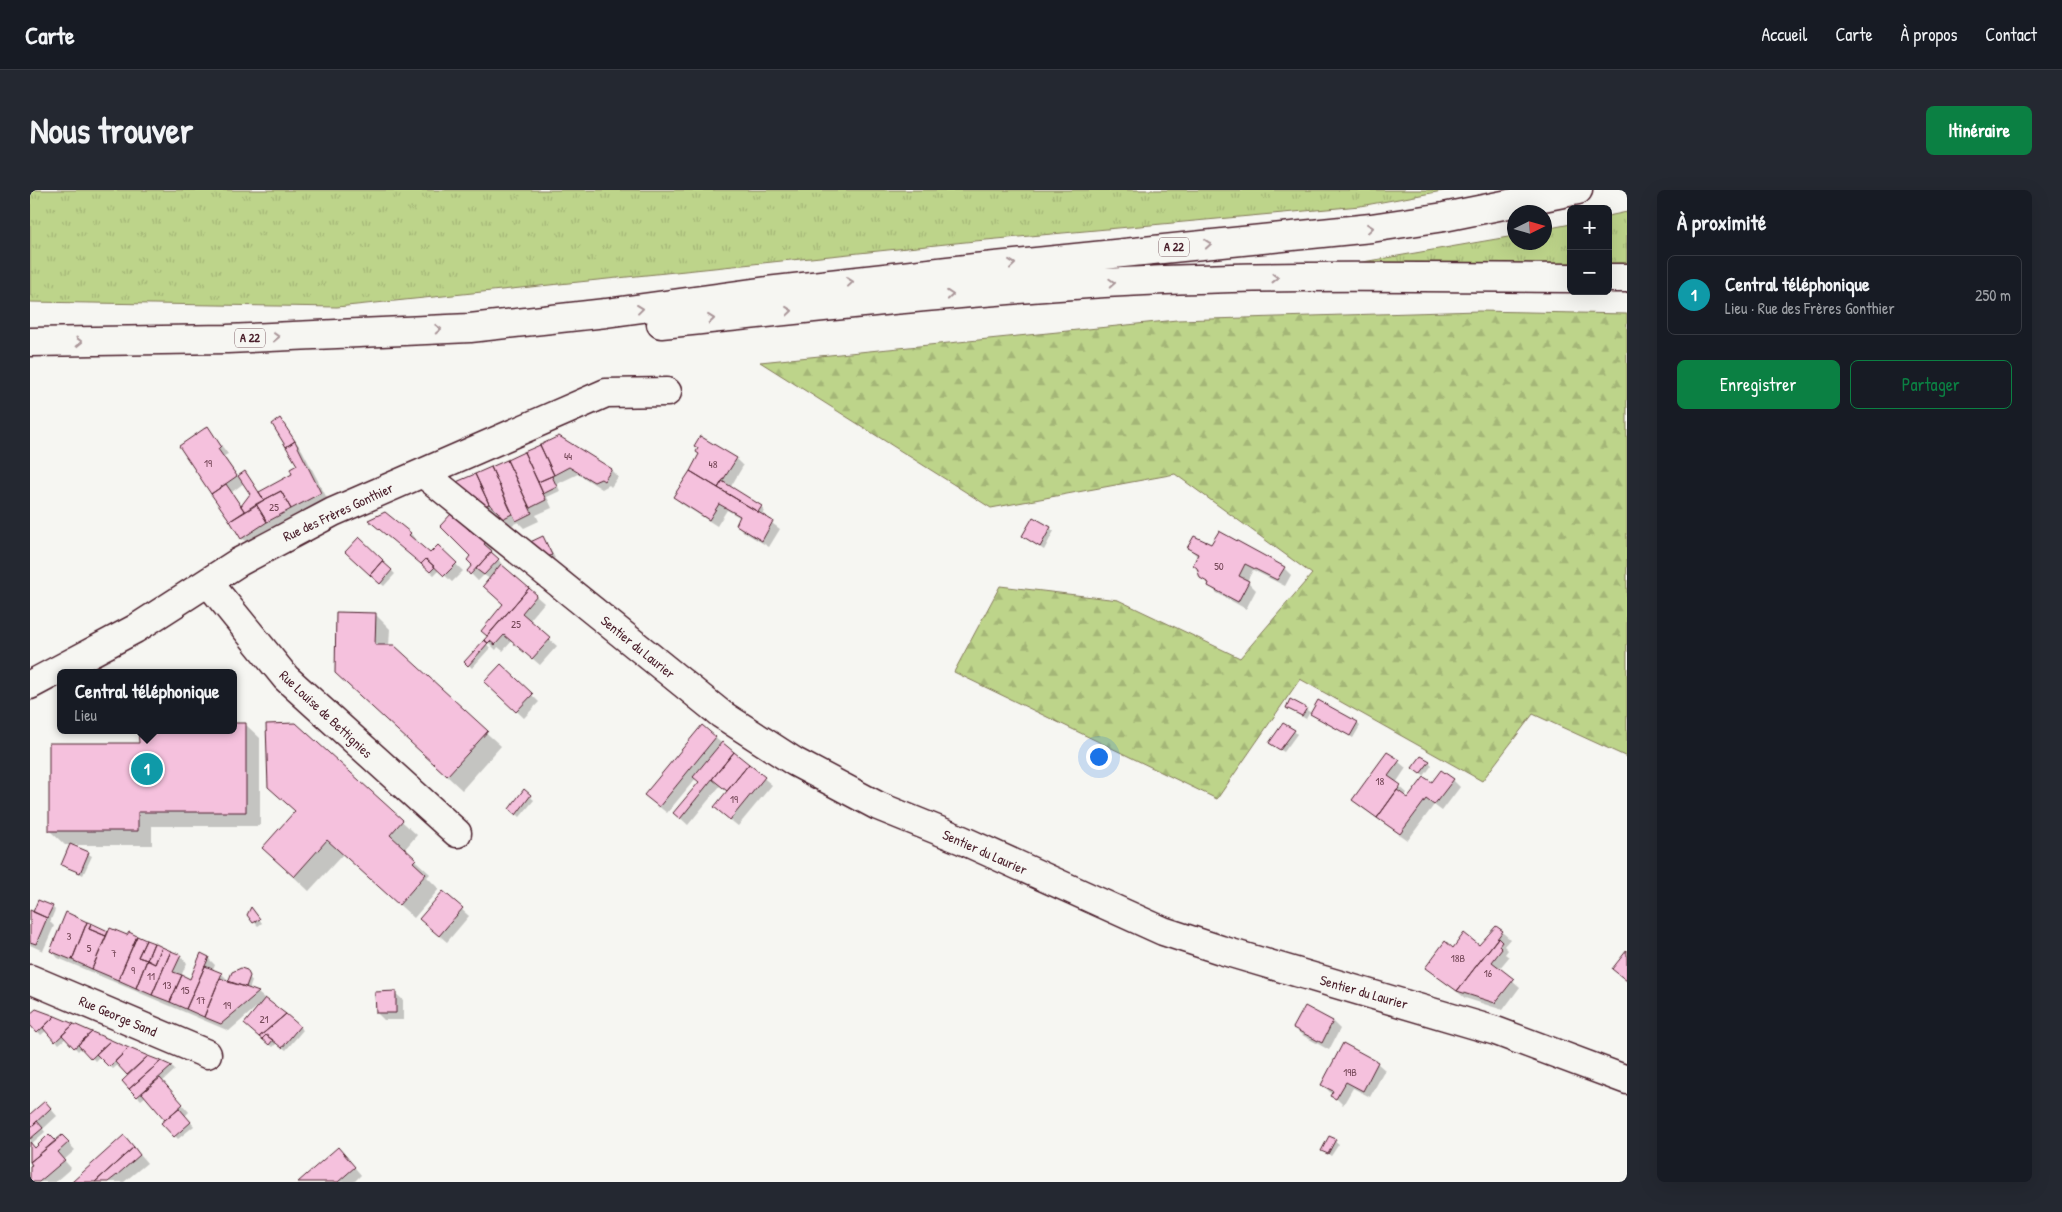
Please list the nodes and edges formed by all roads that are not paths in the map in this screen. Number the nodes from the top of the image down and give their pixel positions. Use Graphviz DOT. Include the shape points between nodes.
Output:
graph roads {
  1 [pos="1578,190"];
  2 [pos="1567,278"];
  3 [pos="1612,278"];
  4 [pos="1627,278"];
  5 [pos="470,328"];
  6 [pos="30,342"];
  7 [pos="667,392"];
  8 [pos="422,473"];
  9 [pos="208,582"];
  10 [pos="60,669"];
  11 [pos="57,671"];
  12 [pos="30,685"];
  13 [pos="458,833"];
  14 [pos="30,978"];
  15 [pos="207,1054"];
  16 [pos="1627,1080"];
  5 -- 1 [label="main road, A 22, one-way" via="767,291 1371,228 1444,218"];
  5 -- 2 [label="main road, one-way" via="574,330 633,327 1111,283 1245,278"];
  3 -- 4 [label="main road"];
  6 -- 5 [label="main road, A 22, one-way" via="227,339"];
  7 -- 8 [label="main road, Rue des Frères Gonthier" via="606,393"];
  8 -- 9 [label="main road, Rue des Frères Gonthier" via="307,525"];
  8 -- 16 [label="main road, Sentier du Laurier" via="721,714 795,762 855,794 1163,931 1496,1031"];
  9 -- 10 [label="main road, Rue des Frères Gonthier" via="135,629"];
  9 -- 13 [label="main road, Rue Louise de Bettignies" via="286,678"];
  11 -- 12 [label="main road, Rue des Frères Gonthier"];
  14 -- 15 [label="main road, Rue George Sand"];
}
